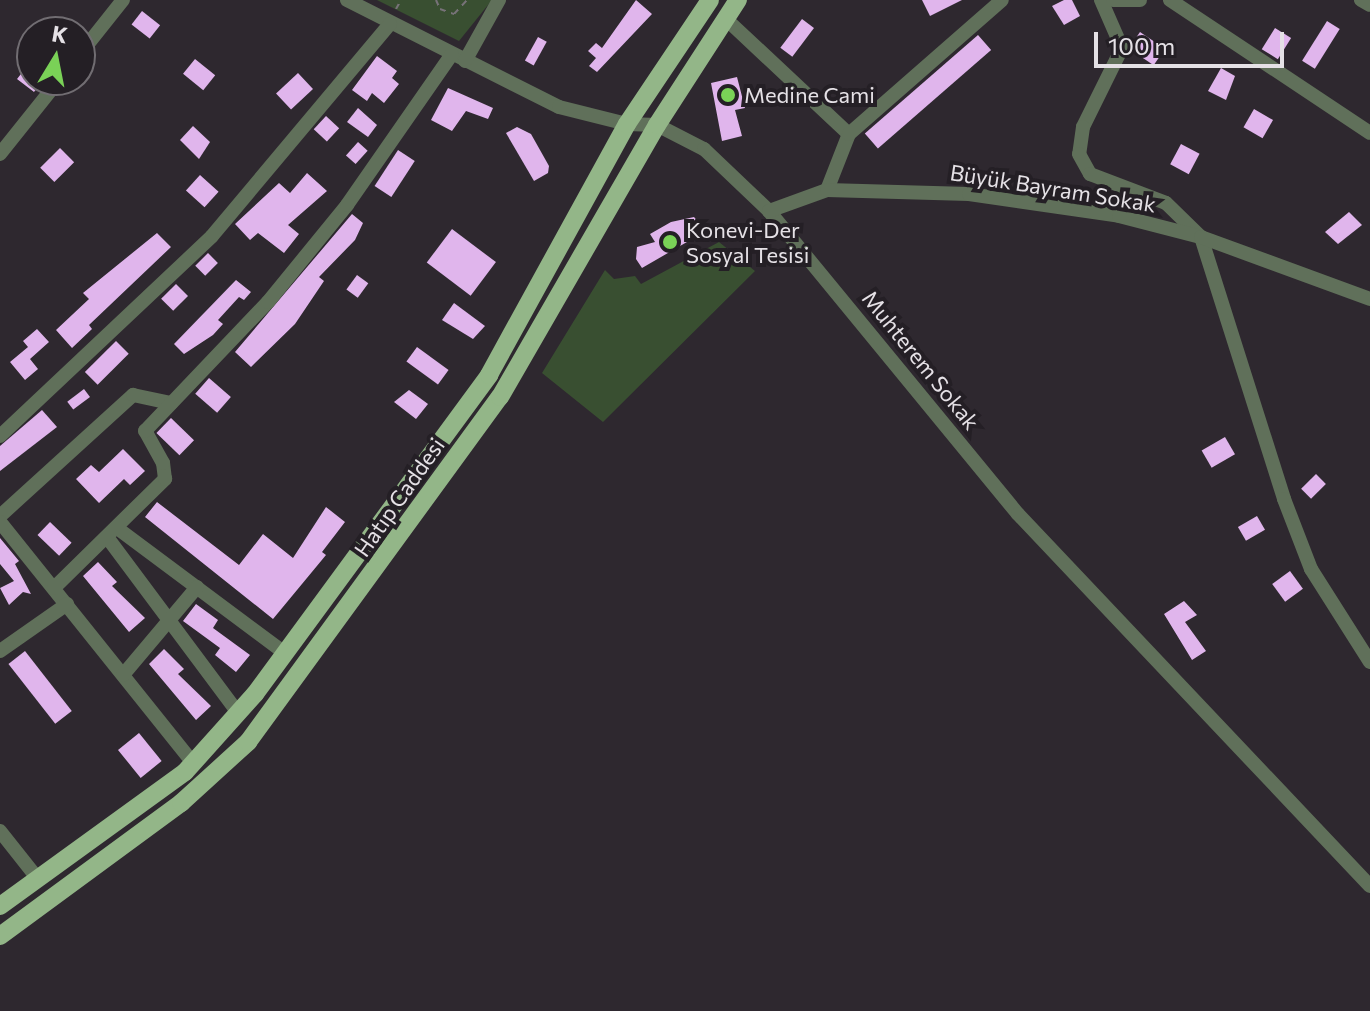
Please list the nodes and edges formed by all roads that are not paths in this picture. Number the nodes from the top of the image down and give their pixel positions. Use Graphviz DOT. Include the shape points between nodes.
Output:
graph roads {
  1 [pos="123,0"];
  2 [pos="347,0"];
  3 [pos="499,0"];
  4 [pos="710,0"];
  5 [pos="738,0"];
  6 [pos="975,0"];
  7 [pos="1002,0"];
  8 [pos="1101,0"];
  9 [pos="1113,0"];
  10 [pos="1140,0"];
  11 [pos="1170,0"];
  12 [pos="1361,0"];
  13 [pos="1370,5"];
  14 [pos="987,11"];
  15 [pos="726,19"];
  16 [pos="390,24"];
  17 [pos="96,34"];
  18 [pos="458,58"];
  19 [pos="46,96"];
  20 [pos="627,124"];
  21 [pos="657,125"];
  22 [pos="1370,133"];
  23 [pos="849,134"];
  24 [pos="0,154"];
  25 [pos="827,190"];
  26 [pos="769,211"];
  27 [pos="1201,237"];
  28 [pos="1370,299"];
  29 [pos="171,403"];
  30 [pos="0,436"];
  31 [pos="0,516"];
  32 [pos="0,522"];
  33 [pos="112,532"];
  34 [pos="197,587"];
  35 [pos="54,588"];
  36 [pos="67,604"];
  37 [pos="169,626"];
  38 [pos="0,651"];
  39 [pos="285,653"];
  40 [pos="1370,662"];
  41 [pos="123,675"];
  42 [pos="238,713"];
  43 [pos="193,763"];
  44 [pos="0,831"];
  45 [pos="38,879"];
  46 [pos="1370,886"];
  47 [pos="0,906"];
  48 [pos="0,936"];
  1 -- 17 [label="street"];
  2 -- 16 [label="street, Muhterem Sokak"];
  3 -- 18 [label="street"];
  4 -- 20 [label="main road, Hatıp Caddesi"];
  5 -- 15 [label="main road, Hatıp Caddesi"];
  6 -- 14 [label="street"];
  7 -- 14 [label="street"];
  8 -- 27 [label="street" via="1122,48 1083,127 1079,154 1090,174 1166,203"];
  9 -- 10 [label="street"];
  11 -- 22 [label="street"];
  12 -- 13 [label="street"];
  14 -- 23 [label="street"];
  15 -- 21 [label="main road, Hatıp Caddesi"];
  15 -- 23 [label="street"];
  16 -- 18 [label="street, Muhterem Sokak"];
  16 -- 30 [label="street" via="212,236"];
  18 -- 20 [label="street, Muhterem Sokak" via="559,107"];
  18 -- 29 [label="street" via="268,302"];
  19 -- 24 [label="street"];
  20 -- 21 [label="street, Muhterem Sokak"];
  20 -- 39 [label="main road, Hatıp Caddesi" via="489,375"];
  21 -- 26 [label="street, Muhterem Sokak" via="704,149"];
  21 -- 48 [label="main road, Hatıp Caddesi" via="500,397 248,742 181,803"];
  23 -- 25 [label="street"];
  25 -- 26 [label="street, Büyük Bayram Sokak"];
  25 -- 27 [label="street, Büyük Bayram Sokak" via="969,194 1119,216"];
  26 -- 46 [label="street, Muhterem Sokak" via="1018,514"];
  27 -- 28 [label="street, Büyük Bayram Sokak"];
  27 -- 40 [label="street" via="1311,569"];
  29 -- 31 [label="street" via="133,395"];
  29 -- 33 [label="street" via="145,431 163,463 165,479"];
  32 -- 35 [label="street"];
  33 -- 34 [label="street"];
  33 -- 35 [label="street"];
  33 -- 37 [label="street"];
  34 -- 37 [label="street"];
  34 -- 39 [label="street"];
  35 -- 36 [label="street"];
  36 -- 38 [label="street"];
  36 -- 41 [label="street"];
  37 -- 41 [label="street"];
  37 -- 42 [label="street"];
  39 -- 42 [label="main road, Hatıp Caddesi"];
  41 -- 43 [label="street"];
  42 -- 43 [label="main road, Hatıp Caddesi"];
  43 -- 45 [label="main road, Hatıp Caddesi"];
  44 -- 45 [label="street"];
  45 -- 47 [label="main road, Hatıp Caddesi"];
}
